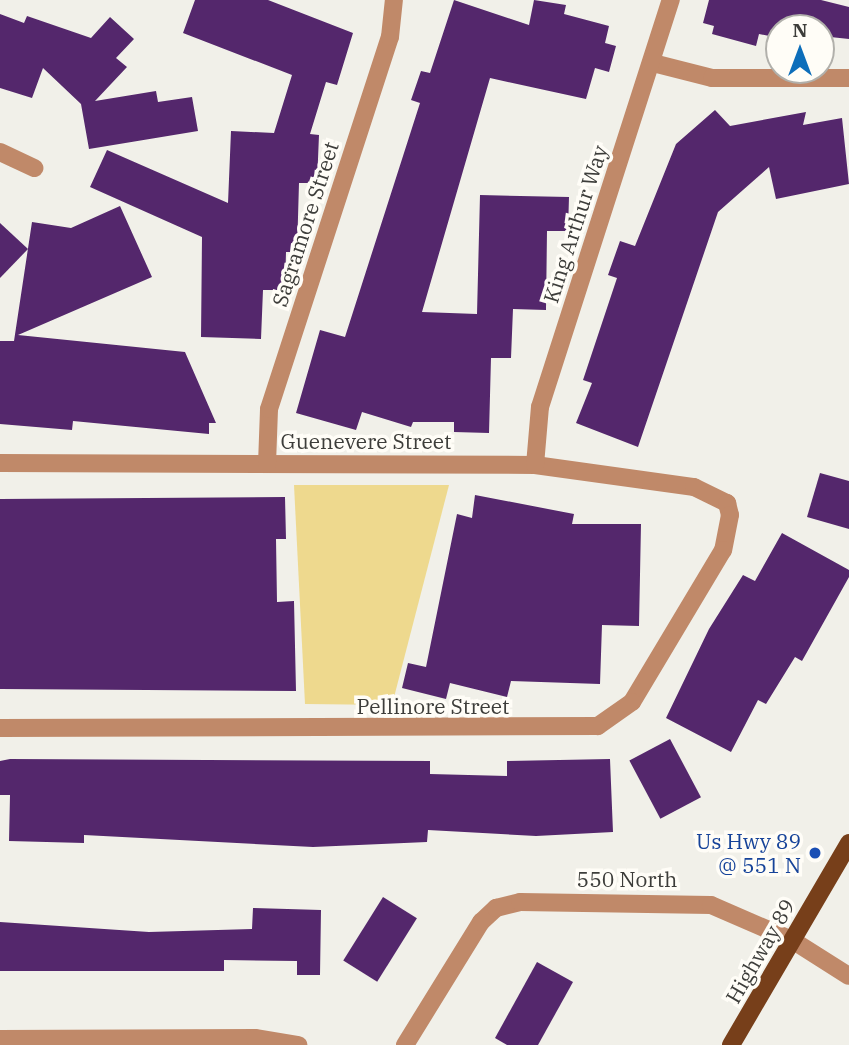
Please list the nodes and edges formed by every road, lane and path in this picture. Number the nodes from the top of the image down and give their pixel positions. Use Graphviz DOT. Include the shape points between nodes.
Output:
graph roads {
  1 [pos="394,0"];
  2 [pos="671,0"];
  3 [pos="653,63"];
  4 [pos="849,78"];
  5 [pos="0,152"];
  6 [pos="35,168"];
  7 [pos="0,463"];
  8 [pos="267,464"];
  9 [pos="535,465"];
  10 [pos="727,503"];
  11 [pos="0,728"];
  12 [pos="849,843"];
  13 [pos="792,940"];
  14 [pos="849,976"];
  15 [pos="0,1039"];
  16 [pos="298,1045"];
  17 [pos="405,1045"];
  18 [pos="731,1045"];
  1 -- 8 [label="street, Sagramore Street" via="390,37 269,409"];
  2 -- 3 [label="street, King Arthur Way"];
  3 -- 4 [label="street" via="712,78"];
  3 -- 9 [label="street, King Arthur Way" via="540,407"];
  5 -- 6 [label="street"];
  7 -- 8 [label="street, Guenevere Street"];
  8 -- 9 [label="street, Guenevere Street"];
  9 -- 10 [label="street, Guenevere Street" via="681,484"];
  10 -- 11 [label="street, Pellinore Street" via="723,550 632,702 598,726"];
  12 -- 13 [label="main road, Highway 89"];
  13 -- 14 [label="street, 550 North"];
  13 -- 17 [label="street, 550 North" via="738,914 694,902 533,901 496,908 474,930"];
  13 -- 18 [label="main road, Highway 89"];
  15 -- 16 [label="street" via="255,1038"];
}
